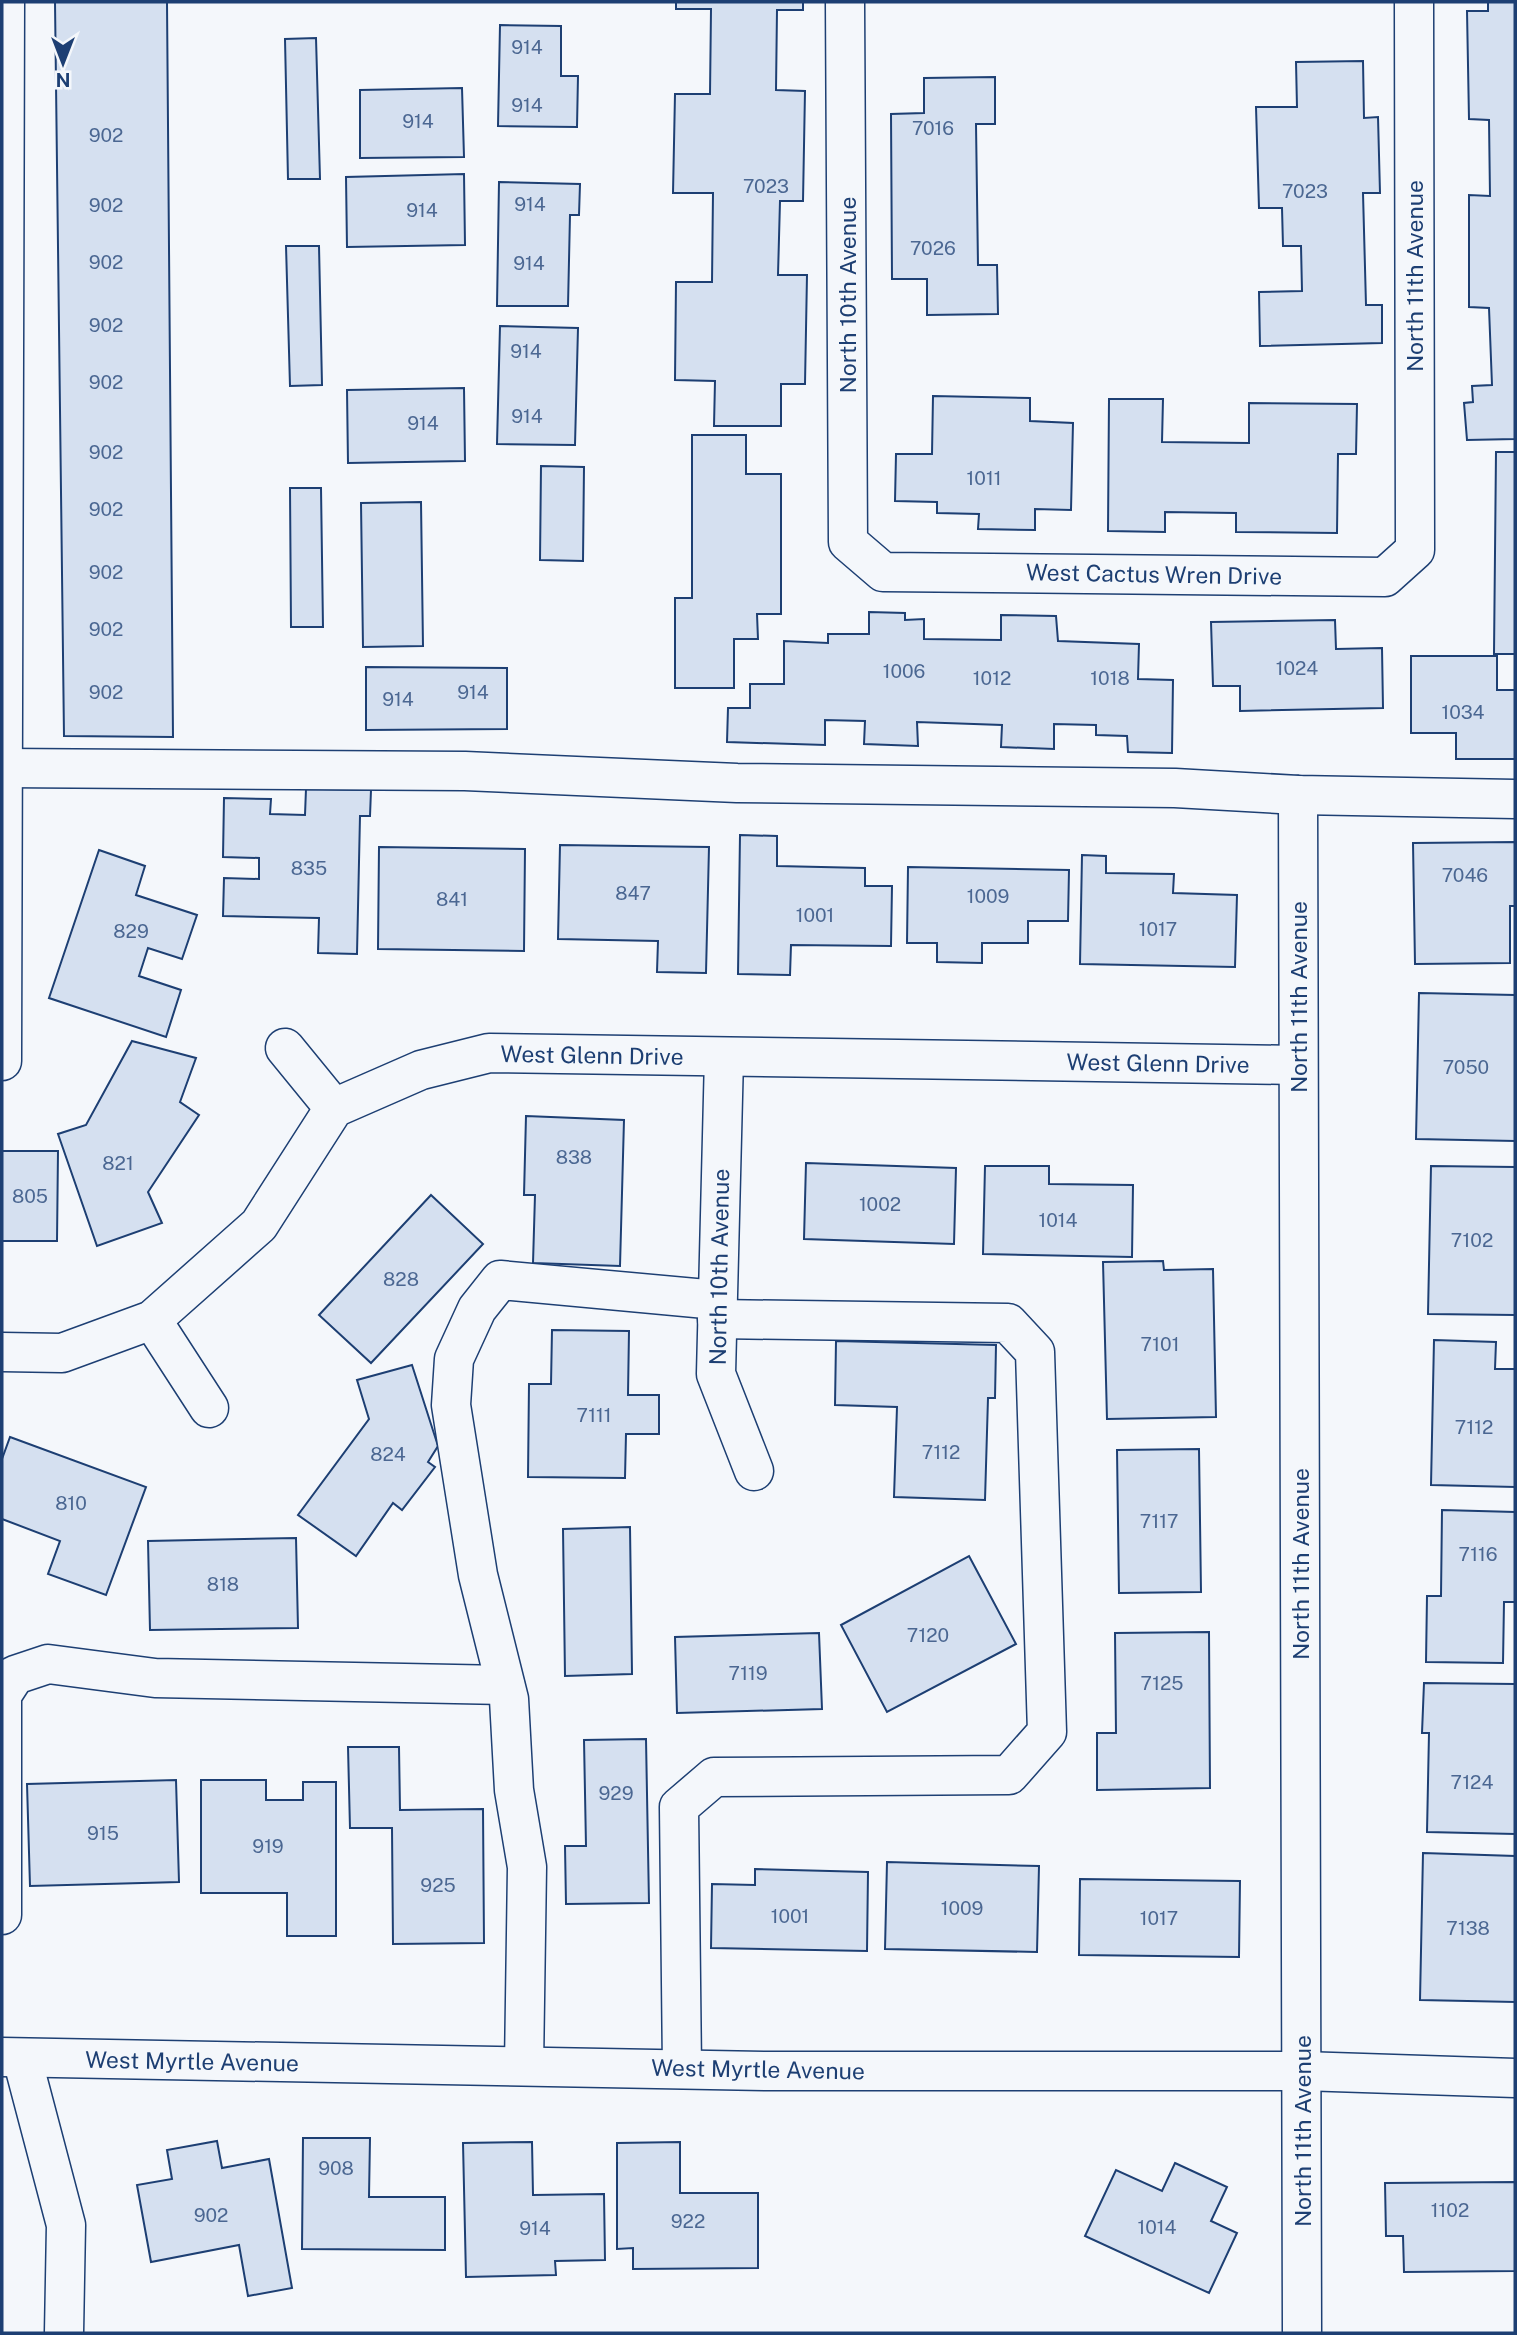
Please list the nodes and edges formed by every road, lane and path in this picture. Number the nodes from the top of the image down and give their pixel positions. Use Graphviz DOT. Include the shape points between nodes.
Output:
graph roads {
  1 [pos="5,2"];
  2 [pos="845,2"];
  3 [pos="1414,2"];
  4 [pos="1415,550"];
  5 [pos="883,572"];
  6 [pos="3,768"];
  7 [pos="1298,795"];
  8 [pos="1515,799"];
  9 [pos="285,1048"];
  10 [pos="724,1057"];
  11 [pos="2,1061"];
  12 [pos="1297,1065"];
  13 [pos="334,1108"];
  14 [pos="717,1309"];
  15 [pos="152,1320"];
  16 [pos="2,1352"];
  17 [pos="209,1408"];
  18 [pos="754,1471"];
  19 [pos="505,1685"];
  20 [pos="2,1915"];
  21 [pos="12,2057"];
  22 [pos="524,2066"];
  23 [pos="682,2069"];
  24 [pos="1302,2071"];
  25 [pos="1515,2078"];
  26 [pos="64,2333"];
  27 [pos="1302,2333"];
  1 -- 6 [label="street"];
  2 -- 5 [label="street, North 10th Avenue" via="848,542"];
  3 -- 4 [label="street, North 11th Avenue"];
  4 -- 5 [label="street, West Cactus Wren Drive" via="1385,576"];
  6 -- 7 [label="street" via="465,771 737,783 1175,788"];
  6 -- 11 [label="street"];
  7 -- 8 [label="street"];
  7 -- 12 [label="street, North 11th Avenue"];
  9 -- 13 [label="street"];
  10 -- 12 [label="street, West Glenn Drive"];
  10 -- 13 [label="street, West Glenn Drive" via="489,1053 421,1070"];
  10 -- 14 [label="street, North 10th Avenue"];
  12 -- 24 [label="street, North 11th Avenue"];
  13 -- 15 [label="street" via="259,1225"];
  14 -- 18 [label="street, North 10th Avenue" via="716,1374"];
  14 -- 19 [label="street" via="500,1280 477,1309 454,1359 451,1405 478,1575"];
  14 -- 23 [label="street" via="1008,1323 1035,1352 1047,1732 1009,1775 714,1777 679,1807"];
  15 -- 16 [label="street" via="62,1353"];
  15 -- 17 [label="street"];
  19 -- 20 [label="street" via="155,1678 48,1664 15,1675 2,1695"];
  19 -- 22 [label="street" via="514,1790 527,1867"];
  21 -- 22 [label="street, West Myrtle Avenue"];
  21 -- 26 [label="street" via="66,2225"];
  22 -- 23 [label="street, West Myrtle Avenue"];
  23 -- 24 [label="street, West Myrtle Avenue"];
  24 -- 25 [label="street, West Myrtle Avenue"];
  24 -- 27 [label="street, North 11th Avenue"];
}
